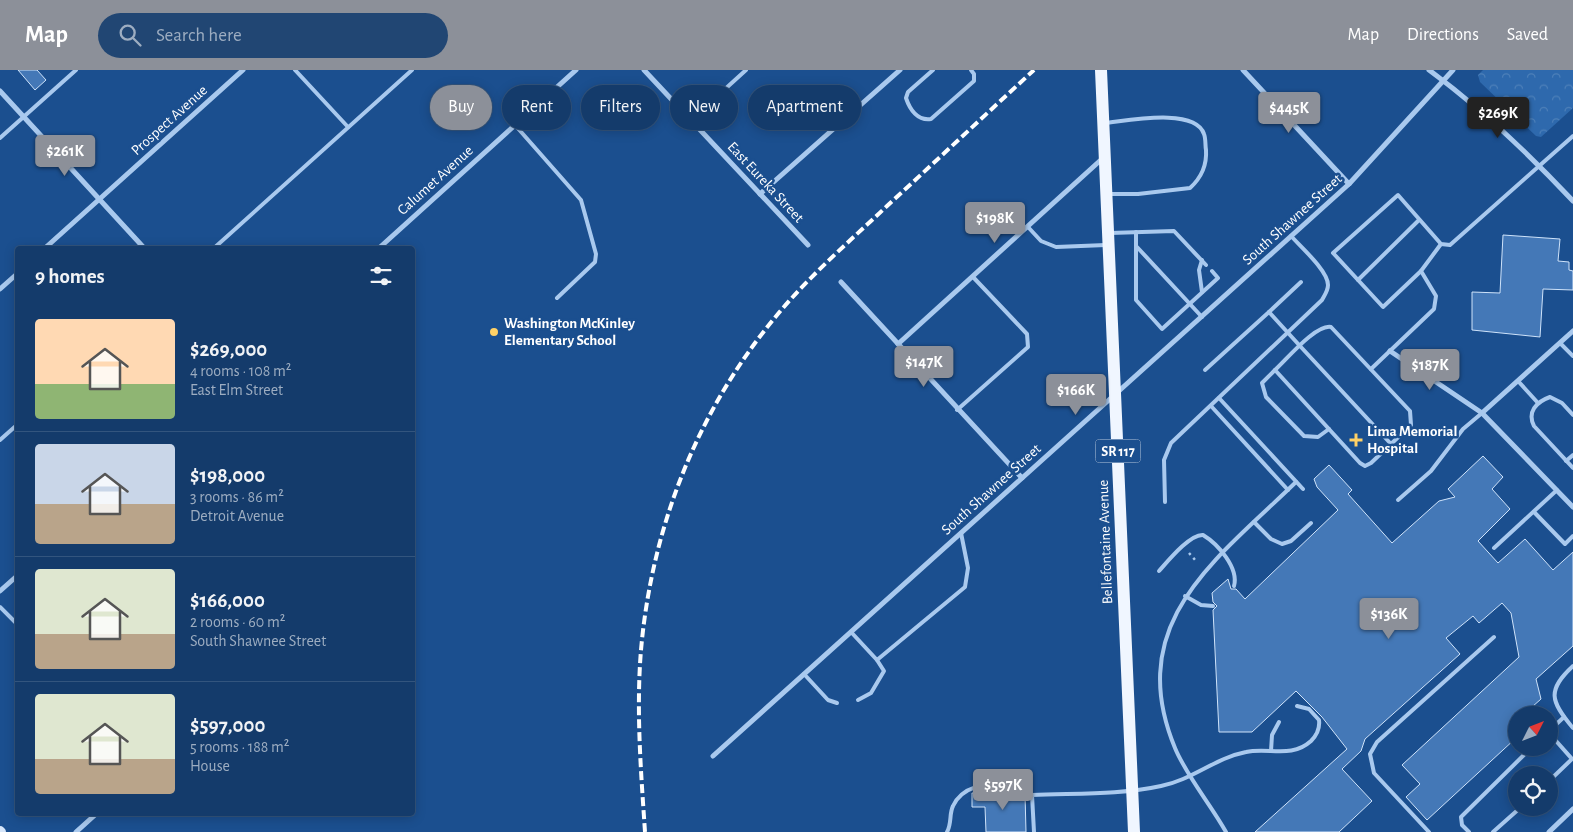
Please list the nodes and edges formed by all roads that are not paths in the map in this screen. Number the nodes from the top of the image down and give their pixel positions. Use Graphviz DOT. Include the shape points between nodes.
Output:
graph roads {
  1 [pos="76,70"];
  2 [pos="243,70"];
  3 [pos="295,70"];
  4 [pos="412,70"];
  5 [pos="576,70"];
  6 [pos="644,70"];
  7 [pos="746,70"];
  8 [pos="900,70"];
  9 [pos="933,70"];
  10 [pos="971,70"];
  11 [pos="1102,70"];
  12 [pos="1243,70"];
  13 [pos="1429,70"];
  14 [pos="1453,70"];
  15 [pos="1443,80"];
  16 [pos="559,85"];
  17 [pos="730,85"];
  18 [pos="0,91"];
  19 [pos="670,98"];
  20 [pos="24,117"];
  21 [pos="1104,123"];
  22 [pos="348,127"];
  23 [pos="508,130"];
  24 [pos="520,130"];
  25 [pos="700,130"];
  26 [pos="1573,136"];
  27 [pos="0,138"];
  28 [pos="1105,156"];
  29 [pos="1540,166"];
  30 [pos="1349,184"];
  31 [pos="760,194"];
  32 [pos="1107,194"];
  33 [pos="99,199"];
  34 [pos="1573,202"];
  35 [pos="1419,220"];
  36 [pos="1028,228"];
  37 [pos="1136,232"];
  38 [pos="1291,236"];
  39 [pos="1109,239"];
  40 [pos="1441,244"];
  41 [pos="808,245"];
  42 [pos="47,246"];
  43 [pos="142,246"];
  44 [pos="216,246"];
  45 [pos="381,246"];
  46 [pos="1137,246"];
  47 [pos="1202,260"];
  48 [pos="1206,265"];
  49 [pos="1212,271"];
  50 [pos="1422,271"];
  51 [pos="15,276"];
  52 [pos="973,277"];
  53 [pos="1358,280"];
  54 [pos="841,282"];
  55 [pos="1301,282"];
  56 [pos="0,289"];
  57 [pos="1202,293"];
  58 [pos="556,298"];
  59 [pos="1190,304"];
  60 [pos="1269,312"];
  61 [pos="1202,317"];
  62 [pos="1573,331"];
  63 [pos="1288,333"];
  64 [pos="1560,342"];
  65 [pos="898,344"];
  66 [pos="1300,346"];
  67 [pos="1390,351"];
  68 [pos="1573,356"];
  69 [pos="1371,369"];
  70 [pos="1206,370"];
  71 [pos="1276,370"];
  72 [pos="1518,381"];
  73 [pos="1115,393"];
  74 [pos="1219,398"];
  75 [pos="1538,403"];
  76 [pos="1211,406"];
  77 [pos="957,410"];
  78 [pos="1482,414"];
  79 [pos="1573,414"];
  80 [pos="15,427"];
  81 [pos="1329,429"];
  82 [pos="0,440"];
  83 [pos="1391,444"];
  84 [pos="1573,455"];
  85 [pos="1566,461"];
  86 [pos="1573,468"];
  87 [pos="1022,478"];
  88 [pos="1296,482"];
  89 [pos="1303,489"];
  90 [pos="1288,490"];
  91 [pos="1557,490"];
  92 [pos="1398,500"];
  93 [pos="1165,502"];
  94 [pos="1573,508"];
  95 [pos="1534,512"];
  96 [pos="1254,522"];
  97 [pos="1311,523"];
  98 [pos="961,533"];
  99 [pos="1573,536"];
  100 [pos="1494,548"];
  101 [pos="1221,553"];
  102 [pos="1159,570"];
  103 [pos="15,578"];
  104 [pos="1234,586"];
  105 [pos="0,591"];
  106 [pos="1185,596"];
  107 [pos="1213,606"];
  108 [pos="0,607"];
  109 [pos="15,622"];
  110 [pos="850,632"];
  111 [pos="1494,637"];
  112 [pos="877,660"];
  113 [pos="1573,666"];
  114 [pos="804,674"];
  115 [pos="858,700"];
  116 [pos="837,703"];
  117 [pos="1297,706"];
  118 [pos="1564,717"];
  119 [pos="1279,722"];
  120 [pos="1558,723"];
  121 [pos="1573,728"];
  122 [pos="1558,743"];
  123 [pos="1271,750"];
  124 [pos="713,756"];
  125 [pos="1523,756"];
  126 [pos="1558,772"];
  127 [pos="1191,775"];
  128 [pos="1132,790"];
  129 [pos="1032,795"];
  130 [pos="1573,809"];
  131 [pos="94,816"];
  132 [pos="1511,816"];
  133 [pos="76,832"];
  134 [pos="947,832"];
  135 [pos="1034,832"];
  136 [pos="1134,832"];
  137 [pos="1226,832"];
  138 [pos="1429,832"];
  139 [pos="1469,832"];
  140 [pos="1493,832"];
  141 [pos="1549,832"];
  1 -- 20 [label="lane"];
  2 -- 33 [label="street, Prospect Avenue"];
  3 -- 22 [label="lane"];
  4 -- 22 [label="lane"];
  5 -- 16 [label="street, Calumet Avenue"];
  6 -- 19 [label="street, East Eureka Street"];
  7 -- 17 [label="lane"];
  8 -- 31 [label="street"];
  9 -- 10 [label="lane" via="908,92 906,98 919,118 926,120 932,119 974,81"];
  11 -- 21 [label="main road, Bellefontaine Avenue / SR 117"];
  12 -- 30 [label="street"];
  13 -- 15 [label="street"];
  14 -- 15 [label="street, South Shawnee Street"];
  15 -- 29 [label="street" via="1488,116"];
  15 -- 30 [label="street, South Shawnee Street"];
  18 -- 20 [label="street"];
  20 -- 27 [label="lane"];
  20 -- 33 [label="street"];
  21 -- 28 [label="main road, Bellefontaine Avenue / SR 117"];
  21 -- 32 [label="lane" via="1163,118 1189,120 1204,134 1206,154 1201,176 1190,188"];
  22 -- 44 [label="lane"];
  23 -- 45 [label="street, Calumet Avenue"];
  24 -- 58 [label="lane" via="581,200 596,254 595,262"];
  25 -- 31 [label="street, East Eureka Street"];
  26 -- 29 [label="lane"];
  28 -- 32 [label="main road, Bellefontaine Avenue / SR 117"];
  28 -- 36 [label="street"];
  29 -- 34 [label="street"];
  29 -- 40 [label="lane" via="1454,243"];
  30 -- 38 [label="street, South Shawnee Street"];
  31 -- 41 [label="street, East Eureka Street"];
  32 -- 39 [label="main road, Bellefontaine Avenue / SR 117"];
  33 -- 42 [label="street, Prospect Avenue"];
  33 -- 43 [label="street"];
  35 -- 40 [label="lane"];
  35 -- 53 [label="lane"];
  35 -- 53 [label="lane" via="1398,195 1333,253"];
  36 -- 39 [label="lane" via="1041,241 1056,248"];
  36 -- 52 [label="street"];
  37 -- 39 [label="lane"];
  37 -- 46 [label="lane"];
  37 -- 47 [label="lane" via="1174,231"];
  38 -- 61 [label="street, South Shawnee Street"];
  38 -- 63 [label="lane" via="1324,273 1328,284 1322,300"];
  39 -- 73 [label="main road, Bellefontaine Avenue / SR 117"];
  40 -- 50 [label="lane"];
  46 -- 59 [label="lane"];
  46 -- 59 [label="lane" via="1136,300 1162,329"];
  47 -- 48 [label="lane"];
  47 -- 57 [label="lane" via="1199,270"];
  49 -- 57 [label="lane" via="1218,278"];
  50 -- 53 [label="lane" via="1383,308"];
  50 -- 67 [label="lane" via="1436,296 1434,309"];
  51 -- 56 [label="street"];
  52 -- 65 [label="street"];
  52 -- 77 [label="lane" via="1027,334 1028,347"];
  54 -- 65 [label="street"];
  55 -- 60 [label="lane"];
  57 -- 59 [label="lane"];
  59 -- 61 [label="lane"];
  60 -- 63 [label="lane"];
  60 -- 70 [label="lane"];
  61 -- 73 [label="street, South Shawnee Street"];
  62 -- 64 [label="street"];
  63 -- 66 [label="lane"];
  63 -- 74 [label="lane"];
  64 -- 68 [label="lane"];
  64 -- 72 [label="street"];
  65 -- 77 [label="street"];
  66 -- 69 [label="lane" via="1320,328 1331,326"];
  66 -- 71 [label="lane"];
  66 -- 83 [label="lane"];
  67 -- 69 [label="lane"];
  67 -- 78 [label="street"];
  69 -- 83 [label="lane" via="1410,411 1411,425"];
  71 -- 81 [label="lane"];
  71 -- 81 [label="lane" via="1262,383 1266,397 1304,436 1318,437"];
  72 -- 75 [label="lane"];
  72 -- 78 [label="street"];
  73 -- 87 [label="street, South Shawnee Street"];
  73 -- 128 [label="main road, Bellefontaine Avenue / SR 117"];
  74 -- 76 [label="lane"];
  74 -- 88 [label="lane"];
  75 -- 79 [label="lane" via="1550,397"];
  75 -- 85 [label="lane" via="1532,411 1534,426"];
  76 -- 90 [label="lane"];
  76 -- 93 [label="lane" via="1178,435 1167,451 1163,468"];
  77 -- 87 [label="street"];
  78 -- 91 [label="street"];
  78 -- 92 [label="lane" via="1463,429 1431,471"];
  80 -- 82 [label="lane"];
  81 -- 83 [label="lane" via="1365,466"];
  84 -- 85 [label="lane"];
  85 -- 86 [label="lane"];
  87 -- 98 [label="street, South Shawnee Street"];
  88 -- 89 [label="lane"];
  88 -- 90 [label="lane"];
  90 -- 96 [label="lane"];
  91 -- 94 [label="street"];
  91 -- 95 [label="lane"];
  95 -- 99 [label="lane" via="1565,544"];
  95 -- 100 [label="lane"];
  96 -- 97 [label="lane" via="1271,539 1282,544 1291,541"];
  96 -- 101 [label="lane"];
  98 -- 110 [label="street, South Shawnee Street"];
  98 -- 112 [label="lane" via="968,568 965,587"];
  101 -- 102 [label="lane" via="1206,537 1197,536"];
  101 -- 104 [label="lane" via="1234,572"];
  101 -- 106 [label="lane"];
  103 -- 105 [label="street"];
  106 -- 107 [label="lane" via="1201,605"];
  106 -- 127 [label="lane" via="1167,638 1161,686 1170,736"];
  108 -- 109 [label="lane"];
  110 -- 112 [label="lane"];
  110 -- 114 [label="street, South Shawnee Street"];
  111 -- 138 [label="lane" via="1377,742 1370,754 1374,773"];
  112 -- 115 [label="lane" via="884,671 871,693"];
  113 -- 118 [label="lane" via="1554,688 1556,702"];
  114 -- 116 [label="lane" via="828,700"];
  114 -- 124 [label="street, South Shawnee Street"];
  117 -- 123 [label="lane" via="1305,706 1316,716 1319,724 1316,735 1295,751"];
  118 -- 120 [label="lane"];
  118 -- 121 [label="lane"];
  119 -- 123 [label="lane" via="1272,735"];
  122 -- 126 [label="lane" via="1572,759"];
  123 -- 127 [label="lane" via="1225,757"];
  125 -- 139 [label="lane" via="1461,817 1462,825"];
  127 -- 128 [label="lane" via="1161,787"];
  127 -- 137 [label="lane"];
  128 -- 129 [label="lane"];
  128 -- 136 [label="main road, Bellefontaine Avenue / SR 117"];
  129 -- 134 [label="lane" via="1016,782 969,789 953,806 951,826"];
  129 -- 135 [label="lane"];
  130 -- 141 [label="street"];
  131 -- 133 [label="street"];
  132 -- 140 [label="lane"];
}
